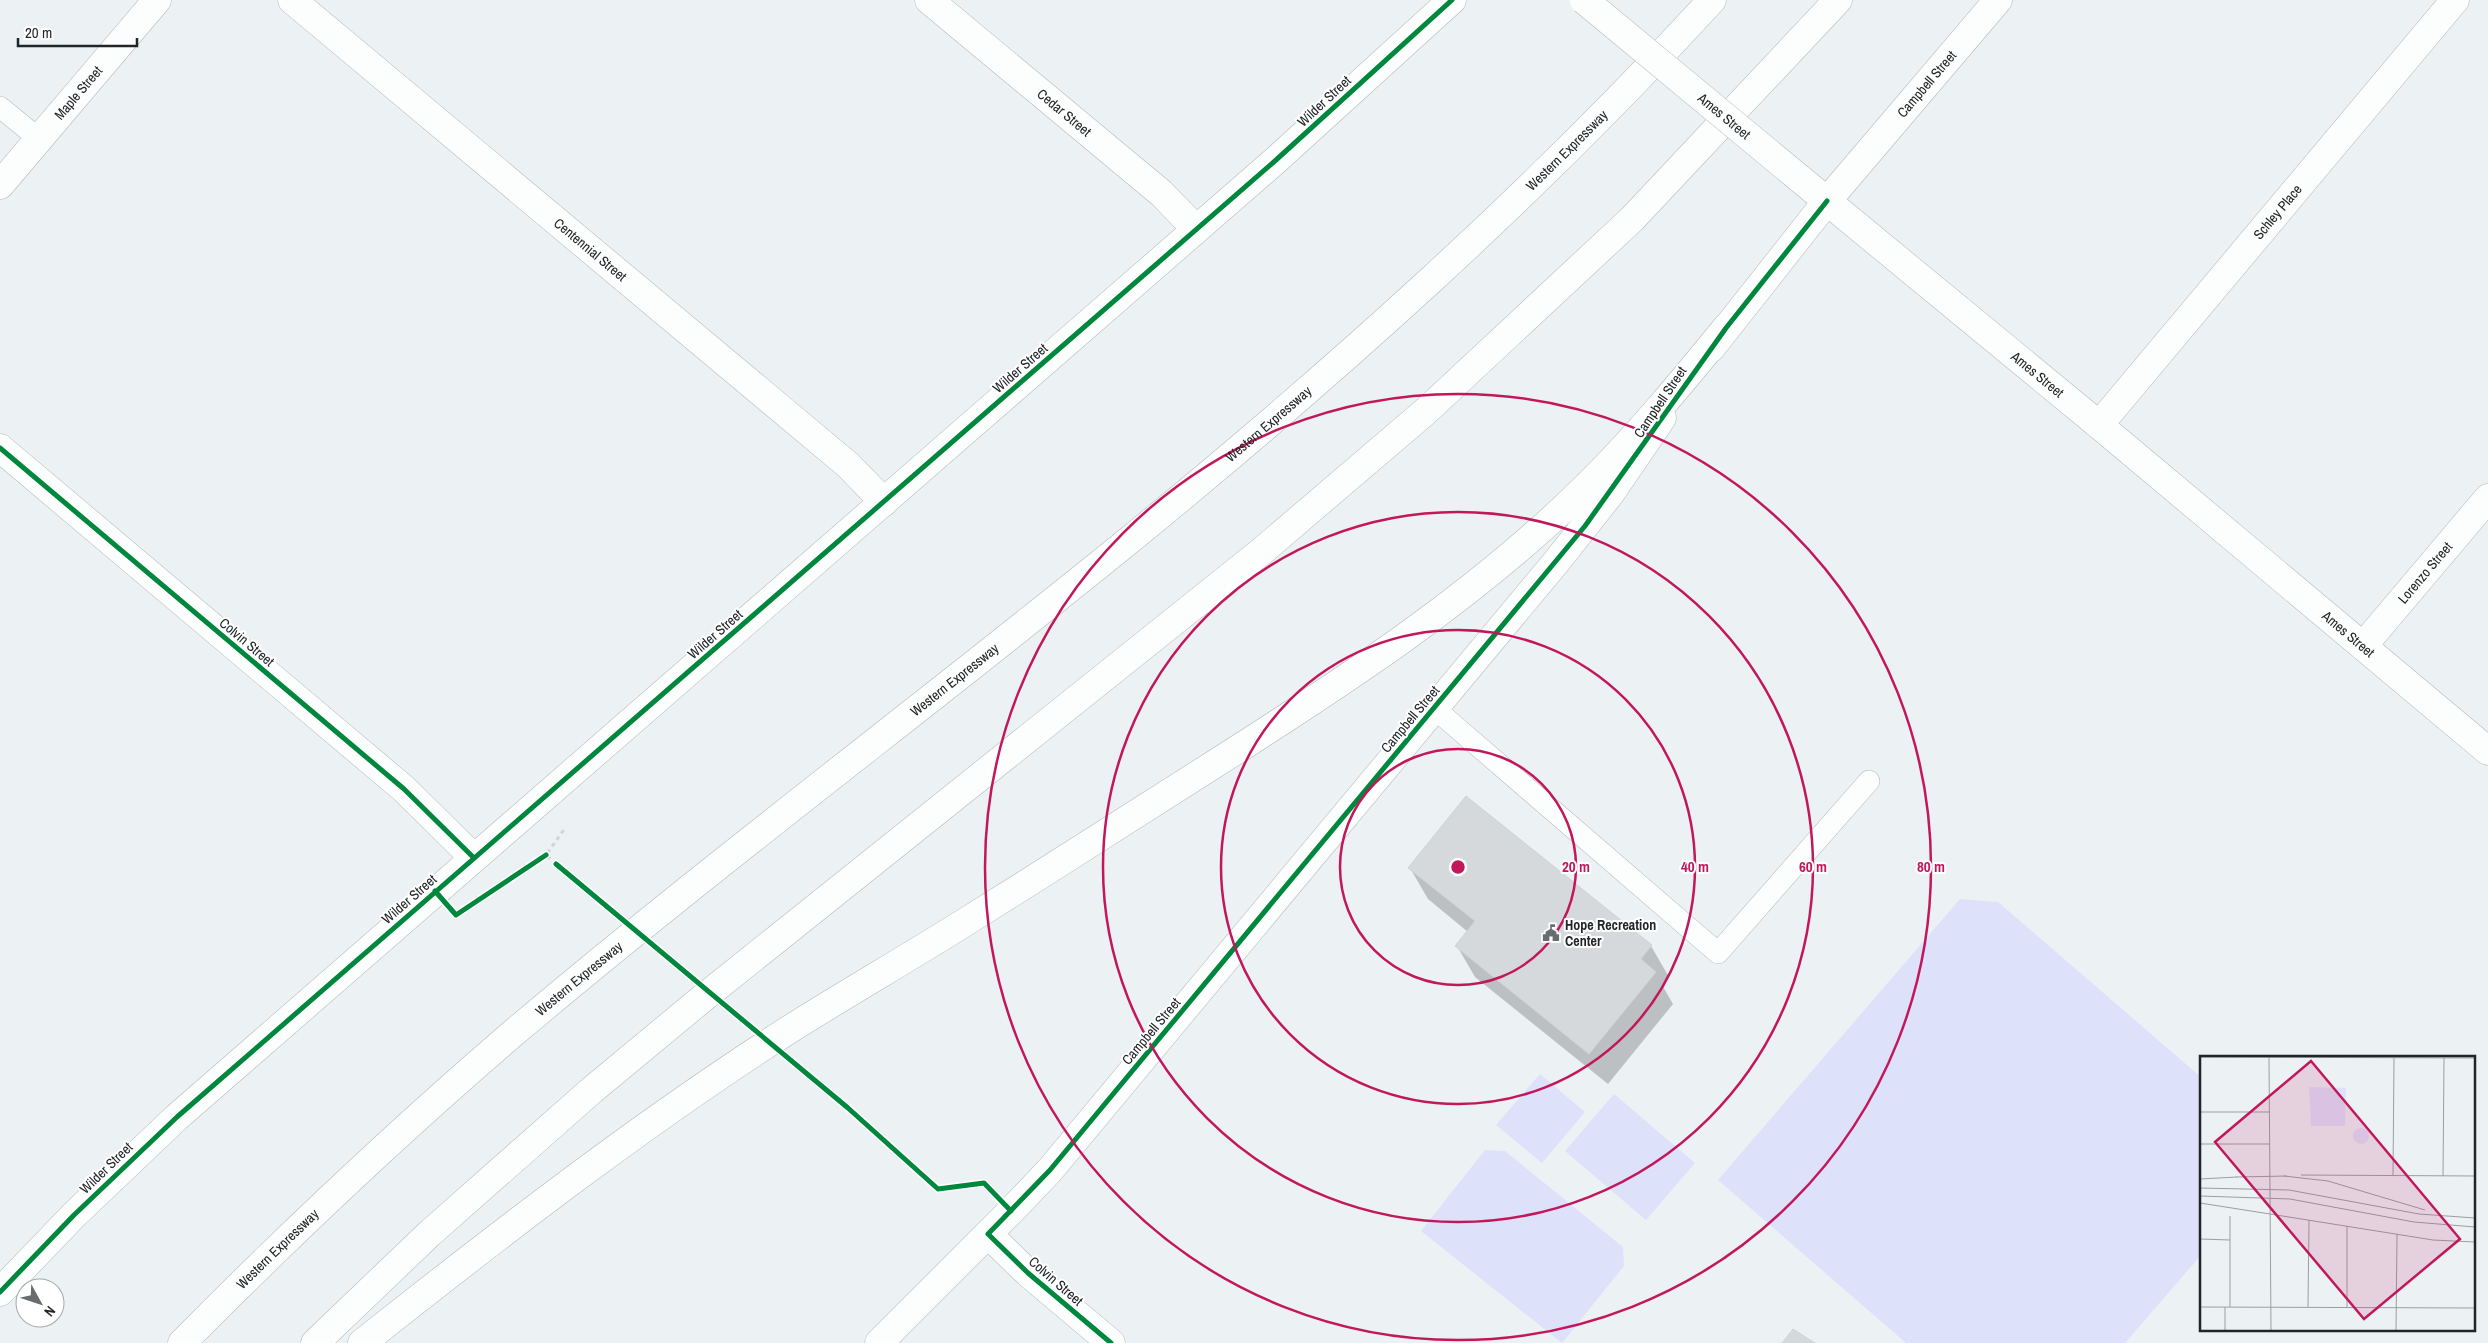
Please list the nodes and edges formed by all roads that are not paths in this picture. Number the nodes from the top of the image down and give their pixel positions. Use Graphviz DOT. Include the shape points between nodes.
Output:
graph roads {
  1 [pos="157,0"];
  2 [pos="292,0"];
  3 [pos="929,0"];
  4 [pos="1452,0"];
  5 [pos="1584,0"];
  6 [pos="1712,0"];
  7 [pos="1838,0"];
  8 [pos="1998,0"];
  9 [pos="2454,0"];
  10 [pos="0,107"];
  11 [pos="39,139"];
  12 [pos="0,185"];
  13 [pos="1827,201"];
  14 [pos="1196,229"];
  15 [pos="1726,328"];
  16 [pos="2099,425"];
  17 [pos="0,448"];
  18 [pos="2488,498"];
  19 [pos="884,502"];
  20 [pos="2363,646"];
  21 [pos="1434,708"];
  22 [pos="2488,751"];
  23 [pos="1869,781"];
  24 [pos="474,858"];
  25 [pos="988,1234"];
  26 [pos="0,1292"];
  27 [pos="182,1343"];
  28 [pos="315,1343"];
  29 [pos="362,1343"];
  30 [pos="879,1343"];
  31 [pos="1111,1343"];
  1 -- 11 [label="main road, Maple Street"];
  2 -- 19 [label="main road, Centennial Street" via="843,460"];
  3 -- 14 [label="main road, Cedar Street" via="1162,193"];
  4 -- 14 [label="main road, Wilder Street"];
  5 -- 13 [label="main road, Ames Street, bridge"];
  6 -- 27 [label="main road, Western Expressway" via="1599,120 1496,220 1329,371 1124,544 785,811 515,1032 347,1183"];
  7 -- 28 [label="main road" via="1632,219 1426,412 1255,557 702,998 456,1209"];
  8 -- 13 [label="main road, Campbell Street"];
  9 -- 16 [label="main road, Schley Place"];
  10 -- 11 [label="lane"];
  11 -- 12 [label="main road, Maple Street"];
  13 -- 15 [label="main road, Campbell Street"];
  13 -- 16 [label="main road, Ames Street"];
  14 -- 19 [label="main road, Wilder Street"];
  15 -- 21 [label="main road, Campbell Street" via="1585,526"];
  15 -- 29 [label="main road" via="1644,426 1589,483 1505,559 1411,632 1300,710 719,1076"];
  16 -- 20 [label="main road, Ames Street"];
  17 -- 24 [label="main road, Colvin Street" via="391,778"];
  18 -- 20 [label="main road, Lorenzo Street"];
  19 -- 24 [label="main road, Wilder Street"];
  20 -- 22 [label="main road, Ames Street"];
  21 -- 23 [label="lane" via="1718,953"];
  21 -- 25 [label="main road, Campbell Street" via="1050,1170"];
  24 -- 26 [label="main road, Wilder Street" via="176,1117"];
  25 -- 30 [label="main road, Campbell Street"];
  25 -- 31 [label="main road, Colvin Street" via="1028,1273"];
}
